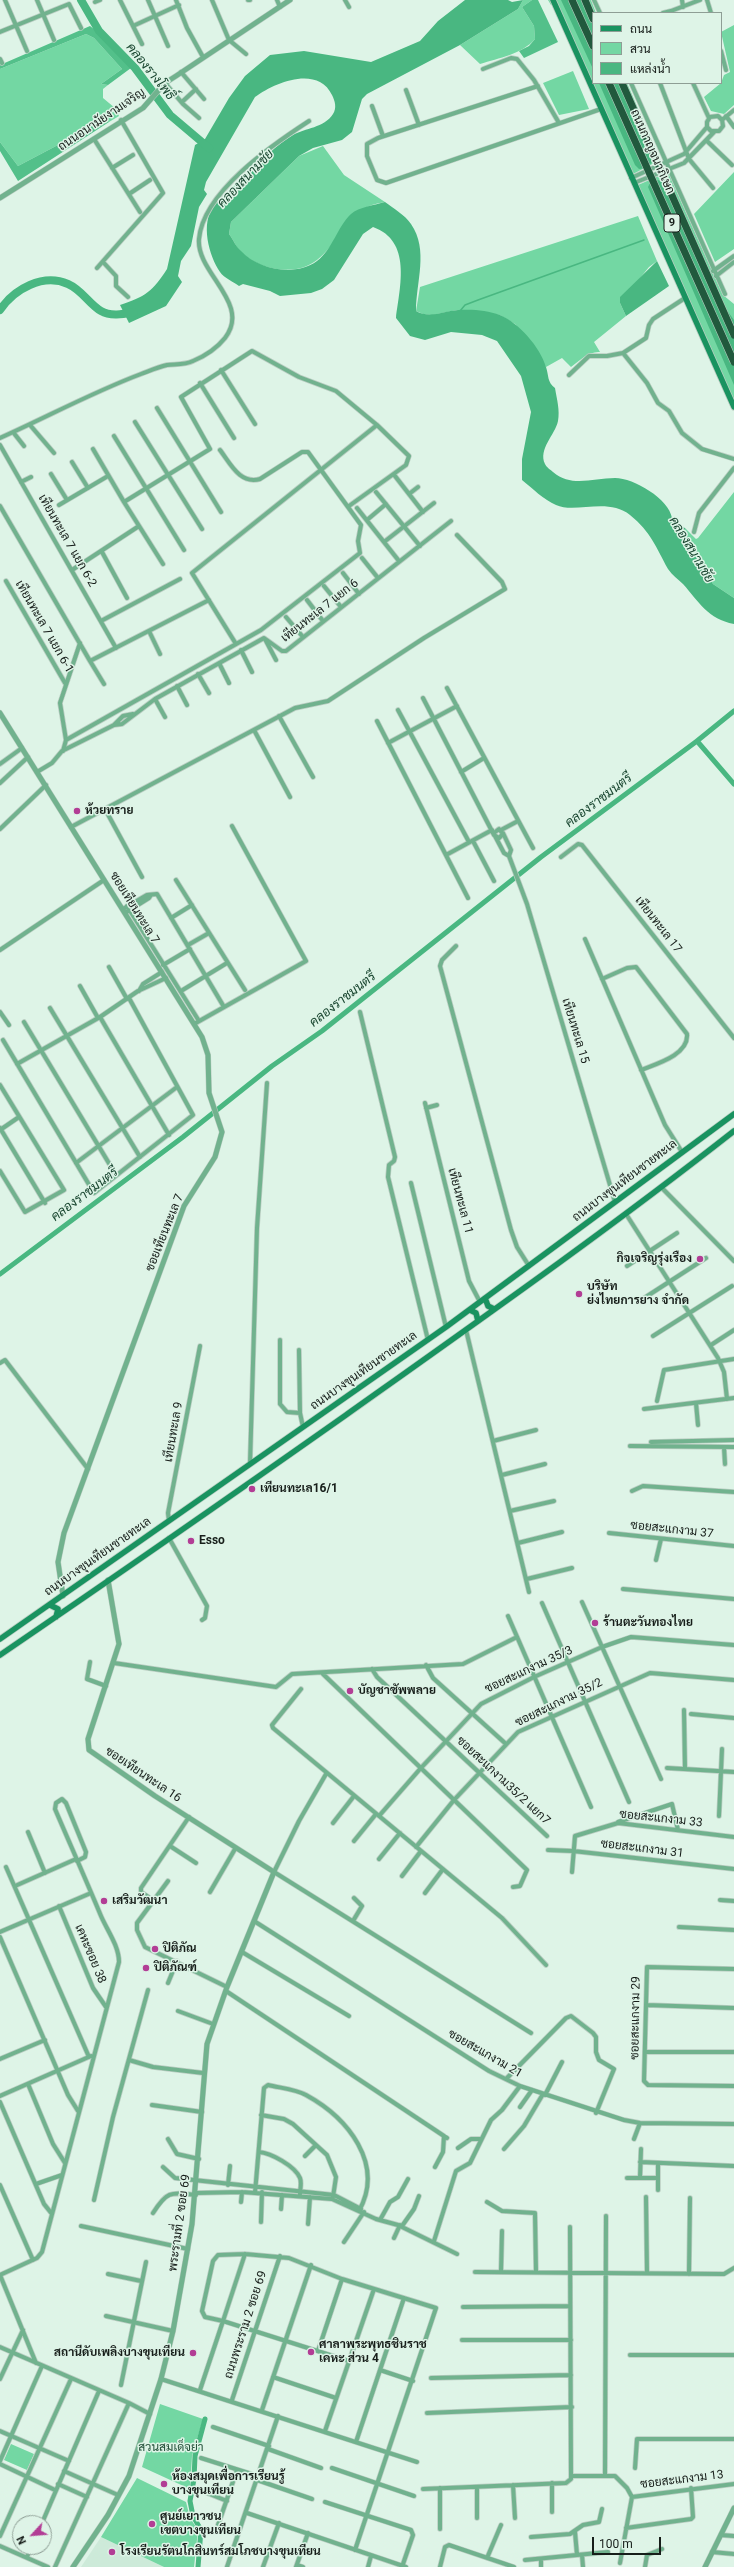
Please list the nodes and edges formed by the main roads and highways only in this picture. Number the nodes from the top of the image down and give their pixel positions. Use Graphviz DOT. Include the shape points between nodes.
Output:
graph roads {
  1 [pos="553,0"];
  2 [pos="572,0"];
  3 [pos="584,0"];
  4 [pos="592,17"];
  5 [pos="592,44"];
  6 [pos="610,84"];
  7 [pos="622,84"];
  8 [pos="734,335"];
  9 [pos="734,362"];
  10 [pos="734,406"];
  11 [pos="734,1114"];
  12 [pos="734,1131"];
  13 [pos="485,1298"];
  14 [pos="494,1309"];
  15 [pos="470,1310"];
  16 [pos="478,1321"];
  17 [pos="50,1605"];
  18 [pos="56,1617"];
  19 [pos="0,1639"];
  20 [pos="0,1655"];
  1 -- 10 [label="main road"];
  2 -- 5 [label="highway"];
  3 -- 4 [label="highway"];
  6 -- 9 [label="highway, ถนนกาญจนาภิเษก / 9, bridge"];
  7 -- 8 [label="highway, ถนนกาญจนาภิเษก / 9, bridge"];
  11 -- 13 [label="main road, ถนนบางขุนเทียนชายทะเล"];
  12 -- 14 [label="main road, ถนนบางขุนเทียนชายทะเล" via="626,1214"];
  13 -- 14 [label="main road" via="488,1306"];
  13 -- 15 [label="main road, ถนนบางขุนเทียนชายทะเล"];
  14 -- 16 [label="main road, ถนนบางขุนเทียนชายทะเล"];
  15 -- 16 [label="main road" via="476,1313"];
  15 -- 17 [label="main road, ถนนบางขุนเทียนชายทะเล"];
  16 -- 18 [label="main road, ถนนบางขุนเทียนชายทะเล"];
  17 -- 18 [label="main road" via="58,1609"];
  17 -- 19 [label="main road, ถนนบางขุนเทียนชายทะเล"];
  18 -- 20 [label="main road, ถนนบางขุนเทียนชายทะเล"];
}
